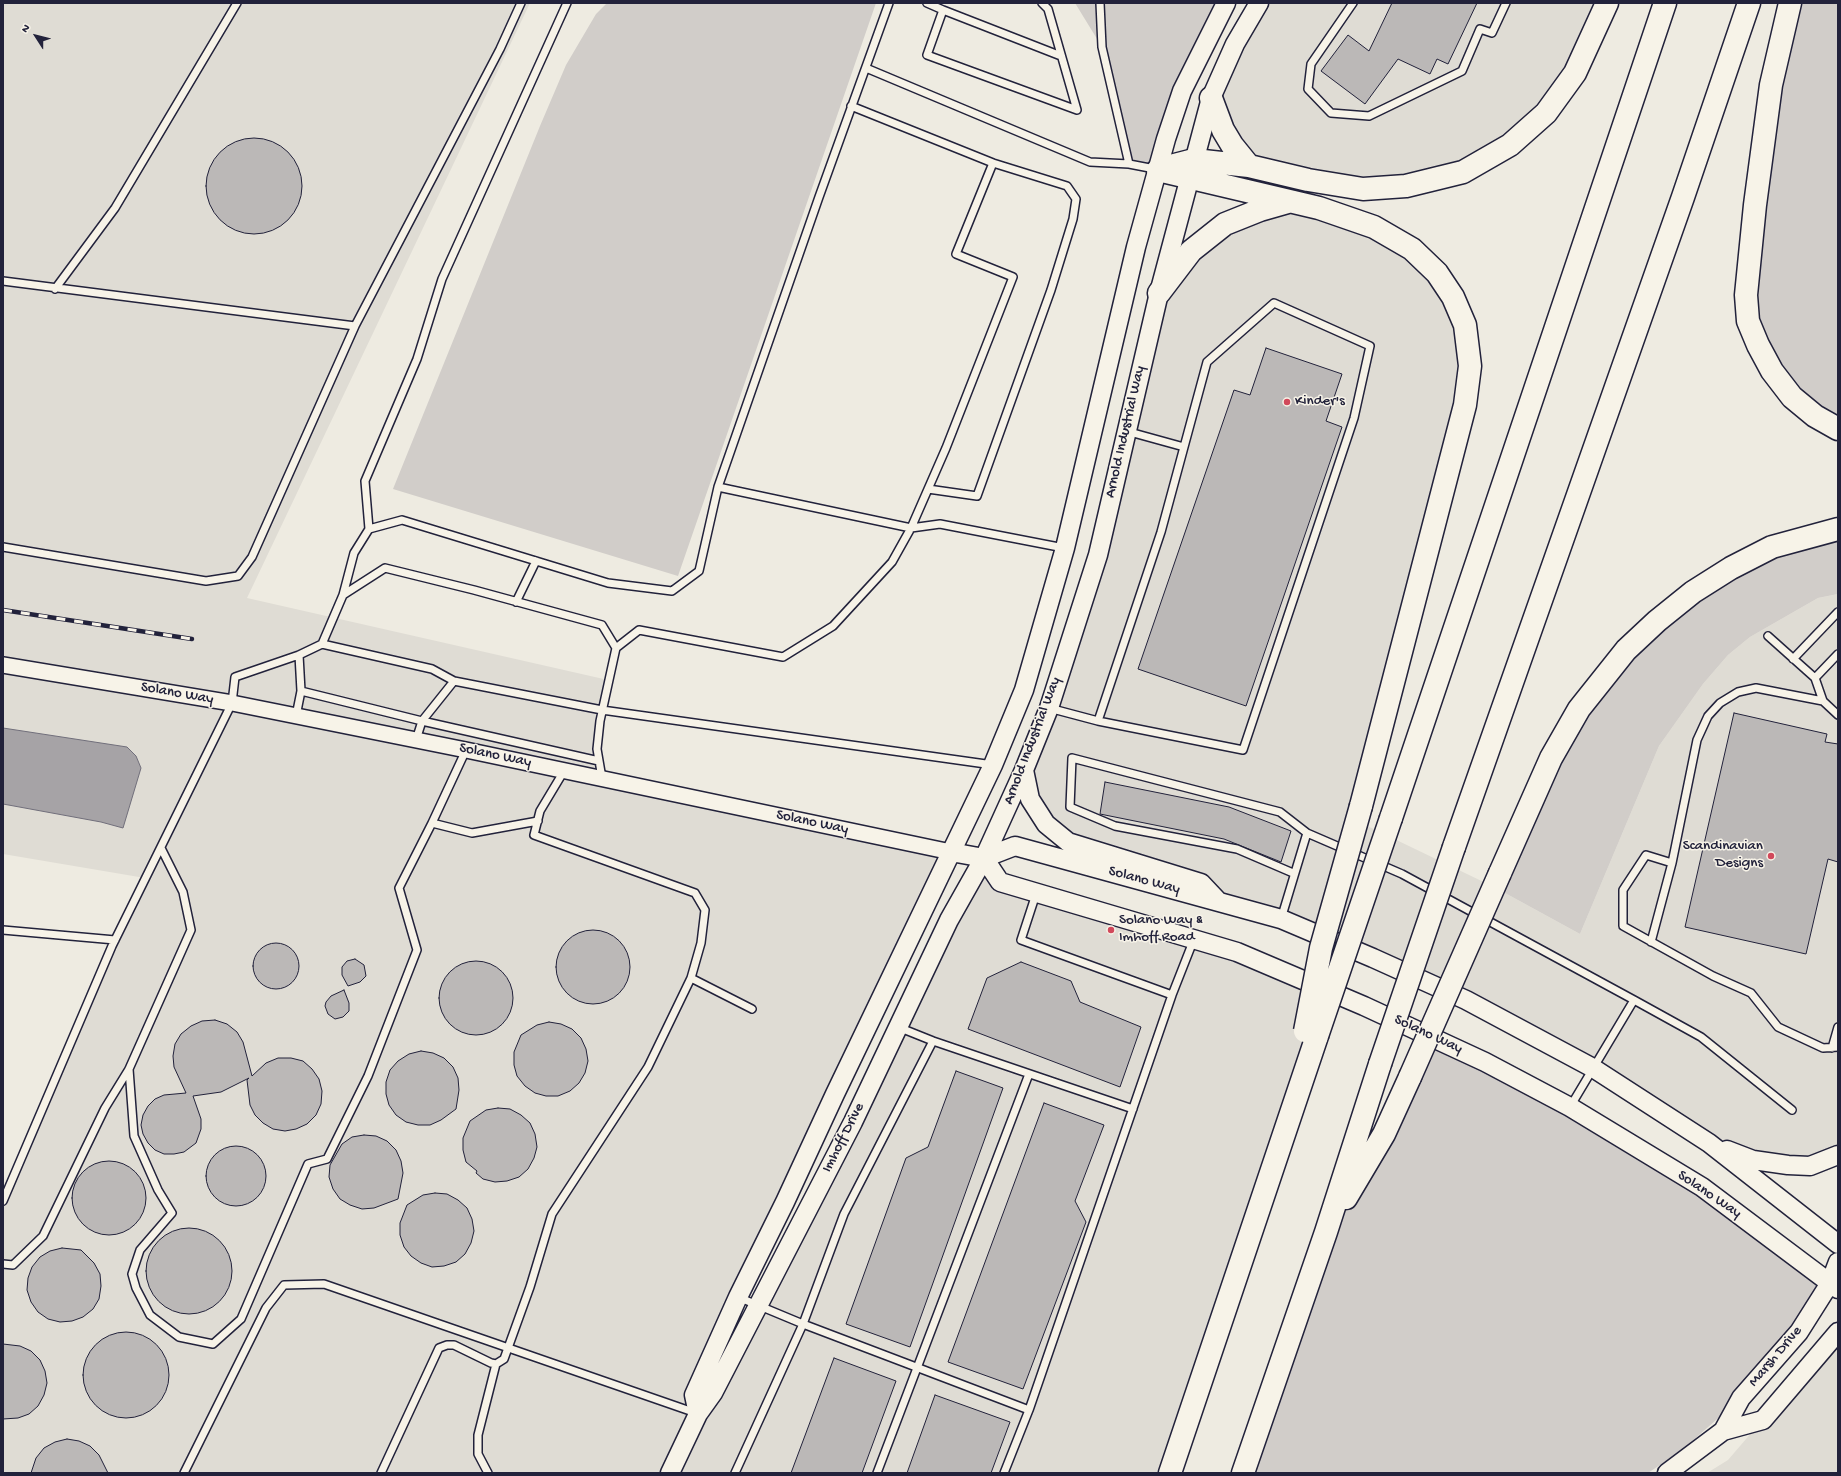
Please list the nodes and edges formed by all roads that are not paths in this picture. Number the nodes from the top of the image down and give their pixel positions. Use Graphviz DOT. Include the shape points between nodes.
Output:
graph roads {
  1 [pos="237,3"];
  2 [pos="521,3"];
  3 [pos="567,3"];
  4 [pos="889,3"];
  5 [pos="927,3"];
  6 [pos="1042,3"];
  7 [pos="1100,3"];
  8 [pos="1226,3"];
  9 [pos="1259,3"];
  10 [pos="1353,3"];
  11 [pos="1506,3"];
  12 [pos="1607,3"];
  13 [pos="1665,3"];
  14 [pos="1749,3"];
  15 [pos="1790,3"];
  16 [pos="943,10"];
  17 [pos="1061,56"];
  18 [pos="866,68"];
  19 [pos="1212,98"];
  20 [pos="851,106"];
  21 [pos="993,163"];
  22 [pos="1129,164"];
  23 [pos="1249,166"];
  24 [pos="1192,168"];
  25 [pos="1158,170"];
  26 [pos="1289,202"];
  27 [pos="3,281"];
  28 [pos="55,288"];
  29 [pos="1159,293"];
  30 [pos="355,326"];
  31 [pos="1838,429"];
  32 [pos="1126,431"];
  33 [pos="1184,446"];
  34 [pos="718,488"];
  35 [pos="928,489"];
  36 [pos="911,528"];
  37 [pos="369,529"];
  38 [pos="1838,529"];
  39 [pos="3,546"];
  40 [pos="1065,548"];
  41 [pos="536,560"];
  42 [pos="343,595"];
  43 [pos="516,602"];
  44 [pos="1838,612"];
  45 [pos="1768,636"];
  46 [pos="322,644"];
  47 [pos="616,648"];
  48 [pos="1838,654"];
  49 [pos="299,655"];
  50 [pos="1794,659"];
  51 [pos="3,665"];
  52 [pos="1815,678"];
  53 [pos="454,681"];
  54 [pos="301,691"];
  55 [pos="1823,701"];
  56 [pos="232,704"];
  57 [pos="1049,708"];
  58 [pos="602,710"];
  59 [pos="1838,715"];
  60 [pos="296,716"];
  61 [pos="422,721"];
  62 [pos="1098,721"];
  63 [pos="416,740"];
  64 [pos="466,750"];
  65 [pos="599,761"];
  66 [pos="993,765"];
  67 [pos="1024,770"];
  68 [pos="564,771"];
  69 [pos="602,778"];
  70 [pos="538,821"];
  71 [pos="432,823"];
  72 [pos="1307,833"];
  73 [pos="161,848"];
  74 [pos="951,852"];
  75 [pos="984,858"];
  76 [pos="1672,863"];
  77 [pos="1293,873"];
  78 [pos="1036,894"];
  79 [pos="1218,902"];
  80 [pos="1280,918"];
  81 [pos="3,930"];
  82 [pos="1194,939"];
  83 [pos="116,940"];
  84 [pos="1651,942"];
  85 [pos="691,978"];
  86 [pos="1172,995"];
  87 [pos="1634,1000"];
  88 [pos="752,1009"];
  89 [pos="898,1026"];
  90 [pos="1838,1027"];
  91 [pos="1311,1034"];
  92 [pos="933,1041"];
  93 [pos="1835,1047"];
  94 [pos="1593,1068"];
  95 [pos="129,1069"];
  96 [pos="1029,1074"];
  97 [pos="1570,1107"];
  98 [pos="1133,1109"];
  99 [pos="1792,1110"];
  100 [pos="1709,1143"];
  101 [pos="1838,1154"];
  102 [pos="3,1201"];
  103 [pos="1326,1232"];
  104 [pos="1838,1244"];
  105 [pos="1838,1262"];
  106 [pos="3,1264"];
  107 [pos="1834,1286"];
  108 [pos="738,1297"];
  109 [pos="758,1305"];
  110 [pos="803,1324"];
  111 [pos="1838,1332"];
  112 [pos="509,1348"];
  113 [pos="496,1364"];
  114 [pos="916,1367"];
  115 [pos="1029,1410"];
  116 [pos="698,1414"];
  117 [pos="1723,1431"];
  118 [pos="184,1473"];
  119 [pos="381,1473"];
  120 [pos="488,1473"];
  121 [pos="670,1473"];
  122 [pos="735,1473"];
  123 [pos="877,1473"];
  124 [pos="1004,1473"];
  125 [pos="1170,1473"];
  126 [pos="1243,1473"];
  127 [pos="1667,1473"];
  1 -- 28 [label="lane" via="116,208"];
  2 -- 30 [label="lane" via="500,50"];
  3 -- 37 [label="lane" via="442,279 417,359 365,480"];
  4 -- 18 [label="lane"];
  5 -- 16 [label="lane"];
  6 -- 17 [label="lane" via="1048,9"];
  7 -- 22 [label="lane" via="1102,47"];
  8 -- 25 [label="street, Arnold Industrial Way" via="1182,91"];
  9 -- 19 [label="street, Arnold Industrial Way" via="1235,44"];
  10 -- 11 [label="lane" via="1311,64 1308,89 1331,113 1369,116 1462,71 1480,29 1492,32"];
  12 -- 23 [label="highway" via="1575,73 1546,113 1510,145 1463,172 1406,186 1362,189"];
  13 -- 91 [label="highway, bridge" via="1391,818"];
  14 -- 103 [label="highway, bridge" via="1454,847"];
  15 -- 31 [label="highway" via="1771,85 1755,205 1746,295 1748,321 1772,371 1792,397 1815,416"];
  16 -- 17 [label="lane"];
  16 -- 17 [label="lane" via="927,55 1077,110"];
  18 -- 20 [label="lane"];
  18 -- 22 [label="lane" via="1090,162"];
  19 -- 23 [label="highway" via="1223,130"];
  19 -- 24 [label="street, Arnold Industrial Way"];
  20 -- 21 [label="lane"];
  20 -- 34 [label="lane"];
  21 -- 35 [label="lane" via="956,254 1013,277"];
  21 -- 35 [label="lane" via="1067,186 1076,199 1073,219 1051,290 977,496"];
  22 -- 25 [label="lane"];
  23 -- 24 [label="highway"];
  24 -- 25 [label="highway"];
  24 -- 26 [label="highway"];
  24 -- 29 [label="street, Arnold Industrial Way"];
  25 -- 40 [label="street, Arnold Industrial Way" via="1134,255"];
  26 -- 29 [label="highway" via="1260,210 1226,224 1191,250"];
  26 -- 91 [label="highway, bridge" via="1319,208 1374,227 1412,249 1437,273 1453,297 1465,325 1470,366 1465,405 1361,806 1321,948"];
  27 -- 28 [label="lane"];
  28 -- 30 [label="lane"];
  29 -- 32 [label="street, Arnold Industrial Way"];
  30 -- 39 [label="lane" via="252,557 238,576 206,581"];
  32 -- 33 [label="lane"];
  32 -- 57 [label="street, Arnold Industrial Way" via="1098,555"];
  33 -- 62 [label="lane" via="1161,532"];
  33 -- 62 [label="lane" via="1207,362 1274,303 1370,346 1354,418 1243,750"];
  34 -- 36 [label="lane"];
  34 -- 41 [label="lane" via="699,571 672,591 608,582"];
  35 -- 36 [label="lane"];
  36 -- 40 [label="lane" via="940,524"];
  36 -- 47 [label="lane" via="892,562 833,626 783,657 639,630"];
  37 -- 41 [label="lane" via="402,520"];
  37 -- 42 [label="lane" via="354,553"];
  38 -- 103 [label="highway, bridge" via="1772,547 1731,568 1693,592 1626,650 1579,708 1551,758 1384,1134"];
  40 -- 66 [label="street, Arnold Industrial Way" via="1024,690"];
  41 -- 43 [label="lane"];
  42 -- 43 [label="lane" via="385,568"];
  42 -- 46 [label="lane"];
  43 -- 47 [label="lane" via="602,626"];
  44 -- 50 [label="lane"];
  45 -- 50 [label="lane"];
  46 -- 49 [label="lane"];
  46 -- 53 [label="lane" via="432,669"];
  47 -- 58 [label="lane"];
  48 -- 52 [label="lane"];
  49 -- 54 [label="lane"];
  49 -- 56 [label="lane" via="235,677"];
  50 -- 52 [label="lane"];
  51 -- 56 [label="street, Solano Way"];
  52 -- 55 [label="lane"];
  53 -- 58 [label="lane"];
  53 -- 61 [label="lane"];
  54 -- 60 [label="lane"];
  54 -- 61 [label="lane"];
  55 -- 59 [label="lane"];
  55 -- 76 [label="lane" via="1756,688 1738,692 1708,716 1697,740"];
  56 -- 60 [label="street, Solano Way"];
  56 -- 73 [label="lane"];
  57 -- 62 [label="lane"];
  57 -- 67 [label="street, Arnold Industrial Way"];
  58 -- 65 [label="lane" via="597,749"];
  58 -- 66 [label="lane"];
  60 -- 63 [label="street, Solano Way"];
  61 -- 63 [label="lane"];
  61 -- 65 [label="lane"];
  63 -- 64 [label="street, Solano Way"];
  64 -- 68 [label="street, Solano Way"];
  64 -- 71 [label="lane"];
  65 -- 69 [label="lane"];
  66 -- 74 [label="street, Arnold Industrial Way"];
  67 -- 75 [label="street, Arnold Industrial Way"];
  67 -- 79 [label="street" via="1030,798 1046,824 1068,842 1201,883"];
  68 -- 69 [label="street, Solano Way"];
  68 -- 70 [label="lane" via="540,811"];
  69 -- 74 [label="street, Solano Way"];
  70 -- 71 [label="lane" via="472,833"];
  70 -- 85 [label="lane" via="534,835 695,893 705,910 701,943"];
  71 -- 95 [label="lane" via="399,888 417,950 368,1076 327,1159 308,1164 241,1320 213,1344 179,1337 150,1315 136,1288 132,1274 140,1250 172,1213 158,1190 134,1136"];
  72 -- 77 [label="lane"];
  72 -- 77 [label="lane" via="1280,812 1072,758 1070,807 1114,826 1237,849"];
  72 -- 87 [label="lane" via="1402,874"];
  73 -- 83 [label="lane"];
  73 -- 95 [label="lane" via="183,892 191,930"];
  74 -- 75 [label="street, Solano Way"];
  74 -- 108 [label="street, Imhoff Drive"];
  75 -- 78 [label="street, Solano Way" via="1000,882"];
  75 -- 79 [label="street, Solano Way" via="1015,846"];
  75 -- 89 [label="street, Imhoff Drive" via="949,920"];
  76 -- 84 [label="lane"];
  76 -- 84 [label="lane" via="1646,855 1623,890 1623,926"];
  77 -- 80 [label="lane"];
  78 -- 82 [label="street, Solano Way"];
  78 -- 86 [label="lane" via="1021,940"];
  79 -- 80 [label="street, Solano Way"];
  80 -- 94 [label="street, Solano Way" via="1466,1000"];
  81 -- 83 [label="lane"];
  82 -- 86 [label="lane"];
  82 -- 97 [label="street, Solano Way" via="1237,952 1364,1006 1485,1062"];
  83 -- 102 [label="lane"];
  84 -- 93 [label="lane" via="1750,993 1778,1027 1823,1048"];
  85 -- 88 [label="lane"];
  85 -- 112 [label="lane" via="648,1067 552,1214"];
  86 -- 98 [label="lane"];
  87 -- 94 [label="lane"];
  87 -- 99 [label="lane" via="1701,1037"];
  89 -- 92 [label="lane"];
  89 -- 109 [label="street, Imhoff Drive" via="853,1122"];
  90 -- 93 [label="lane"];
  91 -- 125 [label="highway" via="1291,1114"];
  92 -- 96 [label="lane"];
  92 -- 110 [label="lane" via="844,1214"];
  94 -- 97 [label="lane"];
  94 -- 100 [label="street, Solano Way"];
  95 -- 106 [label="lane" via="105,1108 43,1236 13,1264"];
  96 -- 98 [label="lane"];
  96 -- 114 [label="lane"];
  97 -- 107 [label="street, Solano Way" via="1702,1187"];
  98 -- 115 [label="lane"];
  100 -- 101 [label="street" via="1753,1160 1788,1165 1810,1166"];
  100 -- 104 [label="street, Solano Way"];
  103 -- 126 [label="highway"];
  105 -- 107 [label="street, Marsh Drive"];
  107 -- 117 [label="street, Marsh Drive" via="1800,1332 1741,1398"];
  108 -- 109 [label="lane"];
  108 -- 116 [label="street, Imhoff Drive" via="694,1395"];
  109 -- 110 [label="lane"];
  109 -- 116 [label="street, Imhoff Drive" via="713,1393"];
  110 -- 114 [label="lane"];
  110 -- 122 [label="lane"];
  111 -- 117 [label="street, Marsh Drive" via="1763,1420"];
  112 -- 113 [label="lane" via="504,1359"];
  112 -- 116 [label="lane"];
  112 -- 118 [label="lane" via="324,1284 284,1285 266,1308"];
  113 -- 119 [label="lane" via="454,1346 440,1348"];
  113 -- 120 [label="lane" via="478,1435 478,1454"];
  114 -- 115 [label="lane"];
  114 -- 123 [label="lane"];
  115 -- 124 [label="lane"];
  116 -- 121 [label="street, Imhoff Drive"];
  117 -- 127 [label="street, Marsh Drive"];
}
